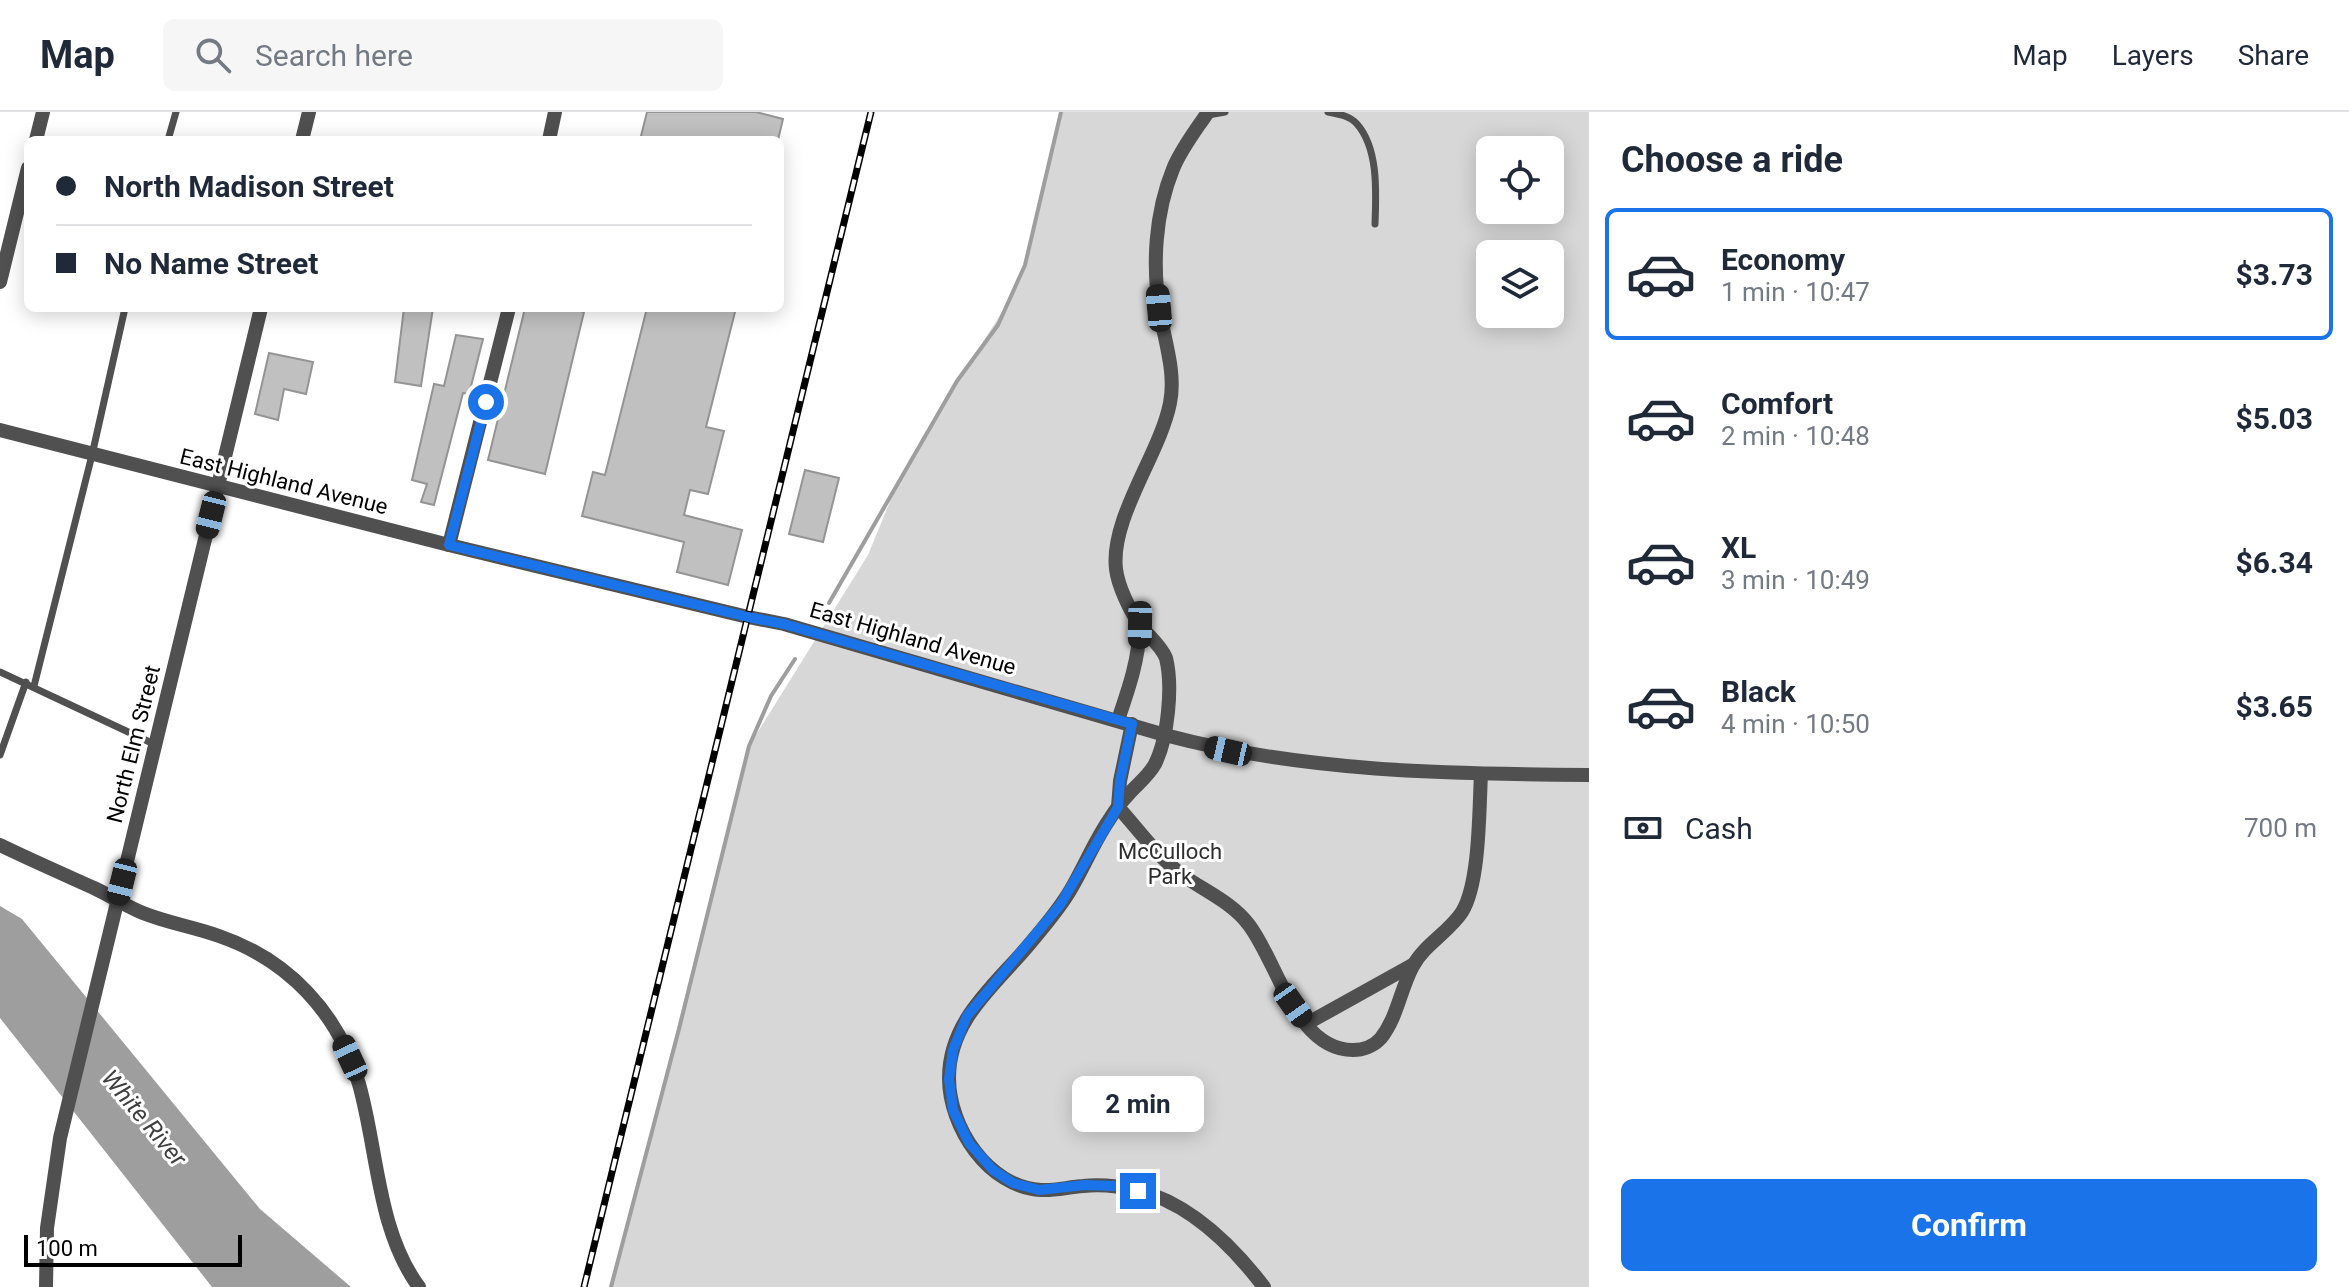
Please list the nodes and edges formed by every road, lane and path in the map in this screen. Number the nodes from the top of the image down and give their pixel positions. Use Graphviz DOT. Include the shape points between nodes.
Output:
graph roads {
  1 [pos="43,112"];
  2 [pos="176,112"];
  3 [pos="309,112"];
  4 [pos="555,112"];
  5 [pos="1225,112"];
  6 [pos="1328,112"];
  7 [pos="1206,114"];
  8 [pos="37,136"];
  9 [pos="169,136"];
  10 [pos="303,136"];
  11 [pos="550,136"];
  12 [pos="24,184"];
  13 [pos="1,208"];
  14 [pos="17,211"];
  15 [pos="1375,224"];
  16 [pos="0,282"];
  17 [pos="124,312"];
  18 [pos="260,312"];
  19 [pos="508,312"];
  20 [pos="0,430"];
  21 [pos="92,455"];
  22 [pos="218,487"];
  23 [pos="449,545"];
  24 [pos="1140,625"];
  25 [pos="0,672"];
  26 [pos="30,684"];
  27 [pos="1125,722"];
  28 [pos="1165,735"];
  29 [pos="156,745"];
  30 [pos="0,755"];
  31 [pos="1481,774"];
  32 [pos="1589,775"];
  33 [pos="1118,807"];
  34 [pos="0,845"];
  35 [pos="117,901"];
  36 [pos="1414,964"];
  37 [pos="1306,1024"];
  38 [pos="46,1287"];
  39 [pos="419,1287"];
  40 [pos="1264,1287"];
  1 -- 8 [label="street"];
  2 -- 9 [label="lane"];
  3 -- 10 [label="street"];
  4 -- 11 [label="street"];
  5 -- 7 [label="lane"];
  6 -- 15 [label="lane" via="1357,124 1367,143 1374,170"];
  7 -- 24 [label="street" via="1173,168 1157,236 1159,308 1171,399 1122,525 1116,557 1116,571"];
  12 -- 14 [label="street"];
  13 -- 14 [label="street"];
  14 -- 16 [label="street"];
  17 -- 21 [label="lane"];
  18 -- 22 [label="street, North Elm Street"];
  19 -- 23 [label="street"];
  20 -- 21 [label="street, East Highland Avenue"];
  21 -- 22 [label="street, East Highland Avenue"];
  21 -- 26 [label="lane"];
  22 -- 23 [label="street, East Highland Avenue"];
  22 -- 29 [label="street, North Elm Street"];
  23 -- 27 [label="street, East Highland Avenue" via="784,624"];
  24 -- 27 [label="street"];
  24 -- 28 [label="street" via="1166,658"];
  25 -- 26 [label="lane"];
  26 -- 29 [label="lane"];
  26 -- 30 [label="lane"];
  27 -- 28 [label="street, East Highland Avenue"];
  27 -- 33 [label="street"];
  28 -- 31 [label="street, East Highland Avenue" via="1320,765"];
  28 -- 33 [label="street" via="1154,766"];
  29 -- 35 [label="street, North Elm Street"];
  31 -- 32 [label="street, East Highland Avenue"];
  31 -- 36 [label="street" via="1471,894 1457,918"];
  33 -- 37 [label="street" via="1181,873 1249,924"];
  33 -- 40 [label="street" via="1063,901 967,1016 950,1063 953,1110 980,1157 1013,1183 1039,1190 1116,1186 1157,1197 1214,1232"];
  34 -- 35 [label="street"];
  35 -- 38 [label="street, North Elm Street" via="60,1138 47,1228"];
  35 -- 39 [label="street" via="246,947 288,973 323,1010 350,1058 389,1222"];
  36 -- 37 [label="street"];
  36 -- 37 [label="street" via="1389,1026 1376,1043 1342,1049 1321,1040"];
}
